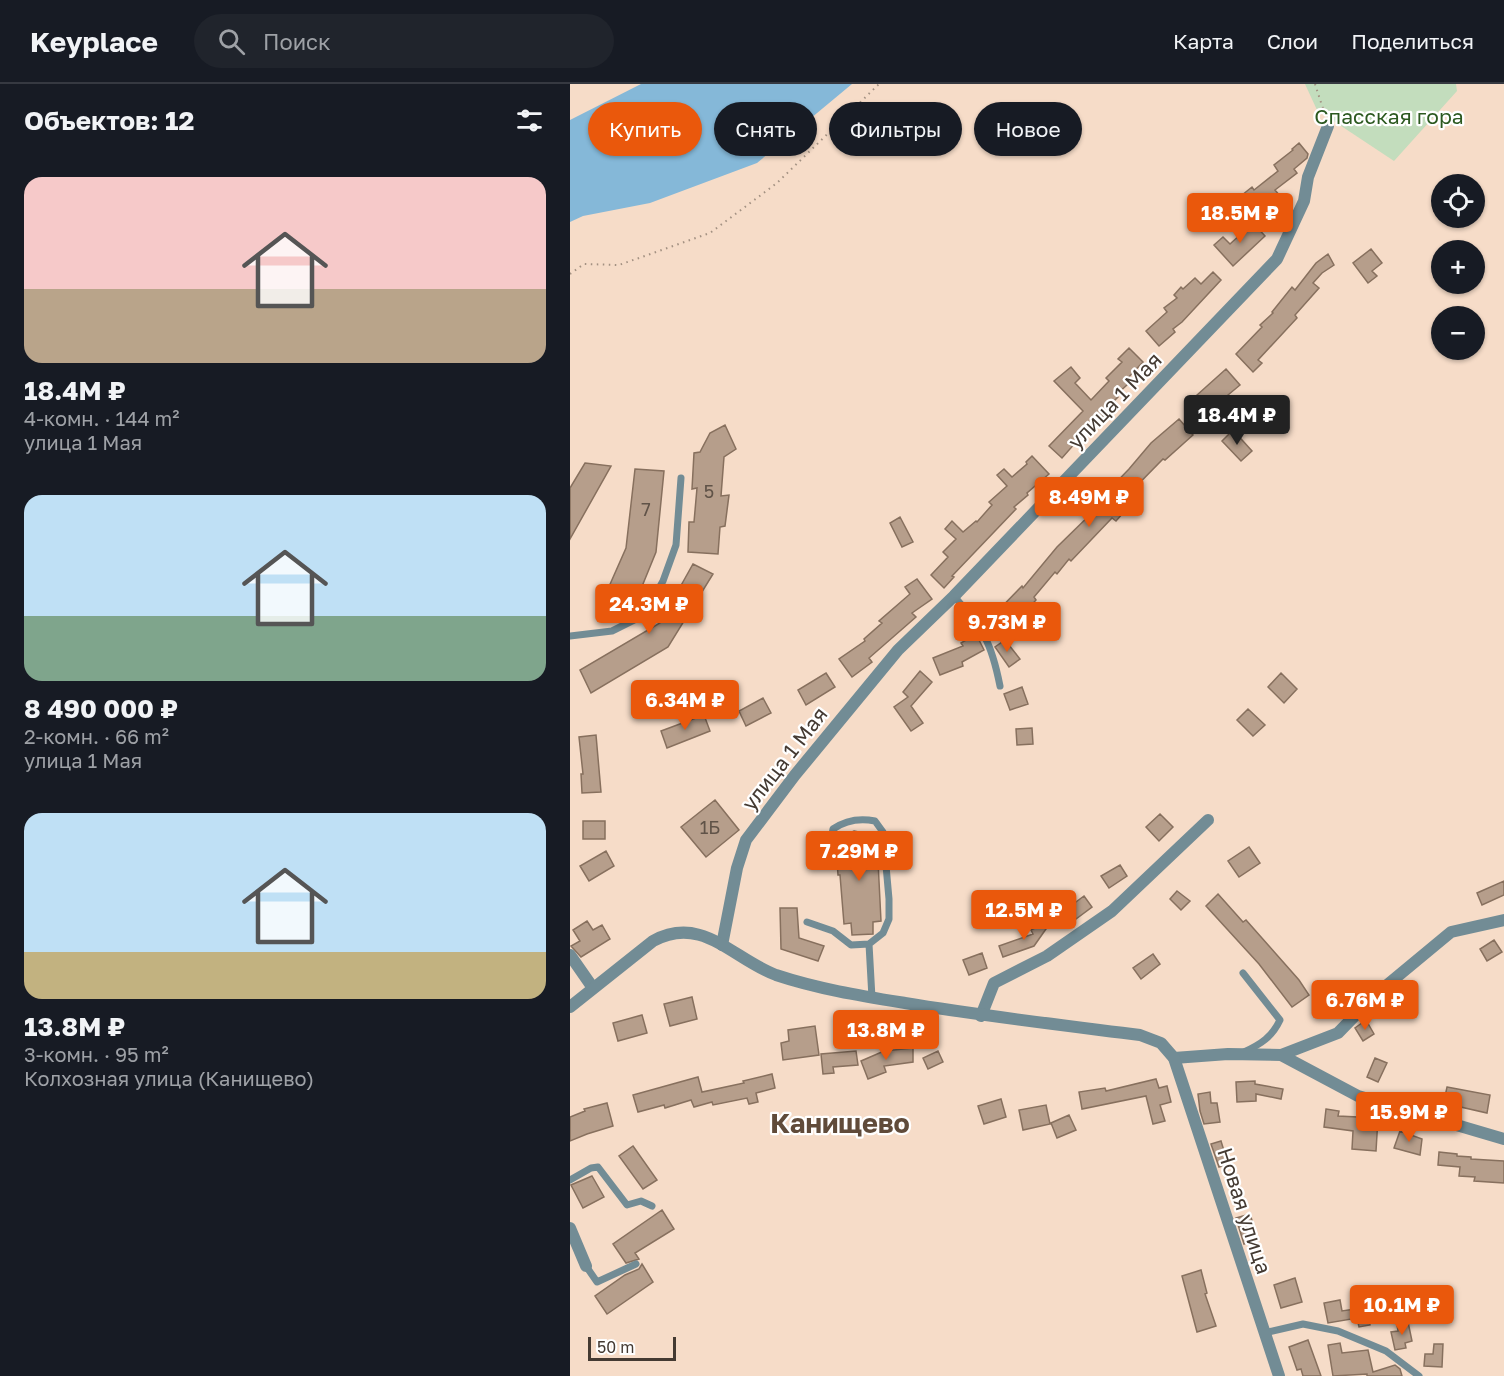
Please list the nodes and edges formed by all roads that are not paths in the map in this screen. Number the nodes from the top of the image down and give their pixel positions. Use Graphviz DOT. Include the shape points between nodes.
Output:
graph roads {
  1 [pos="1328,126"];
  2 [pos="681,478"];
  3 [pos="954,596"];
  4 [pos="570,636"];
  5 [pos="1000,687"];
  6 [pos="1208,820"];
  7 [pos="830,857"];
  8 [pos="1504,920"];
  9 [pos="807,922"];
  10 [pos="869,944"];
  11 [pos="722,945"];
  12 [pos="570,955"];
  13 [pos="1243,973"];
  14 [pos="593,988"];
  15 [pos="872,998"];
  16 [pos="570,1007"];
  17 [pos="981,1016"];
  18 [pos="1239,1054"];
  19 [pos="1281,1055"];
  20 [pos="1174,1058"];
  21 [pos="1504,1139"];
  22 [pos="570,1180"];
  23 [pos="652,1206"];
  24 [pos="570,1228"];
  25 [pos="636,1264"];
  26 [pos="586,1266"];
  27 [pos="1264,1333"];
  28 [pos="1279,1376"];
  29 [pos="1419,1376"];
  1 -- 3 [label="street, улица 1 Мая" via="1308,177 1304,201 1277,259"];
  2 -- 4 [label="lane" via="676,545 648,608 612,631"];
  3 -- 5 [label="lane" via="987,637"];
  3 -- 11 [label="street, улица 1 Мая" via="898,650 746,840"];
  6 -- 17 [label="street" via="1112,911 1047,956 994,983"];
  7 -- 10 [label="lane" via="833,829 842,824 862,819 875,821 882,832 888,919 883,933"];
  8 -- 19 [label="street" via="1451,932 1375,995 1338,1033"];
  9 -- 10 [label="lane" via="833,931 850,945"];
  10 -- 15 [label="lane"];
  11 -- 14 [label="street" via="701,934 667,933"];
  11 -- 15 [label="street" via="775,974"];
  12 -- 14 [label="street"];
  13 -- 18 [label="lane" via="1280,1020 1275,1032 1261,1044"];
  14 -- 16 [label="street"];
  15 -- 17 [label="street"];
  17 -- 20 [label="street" via="1140,1035 1161,1043"];
  18 -- 19 [label="street"];
  18 -- 20 [label="street"];
  19 -- 21 [label="street" via="1358,1096"];
  20 -- 27 [label="street, Новая улица"];
  22 -- 23 [label="lane" via="598,1167 627,1205 641,1201"];
  24 -- 26 [label="street"];
  25 -- 26 [label="lane" via="597,1282"];
  27 -- 28 [label="street, Новая улица"];
  27 -- 29 [label="lane" via="1303,1324 1338,1331 1386,1351"];
}
